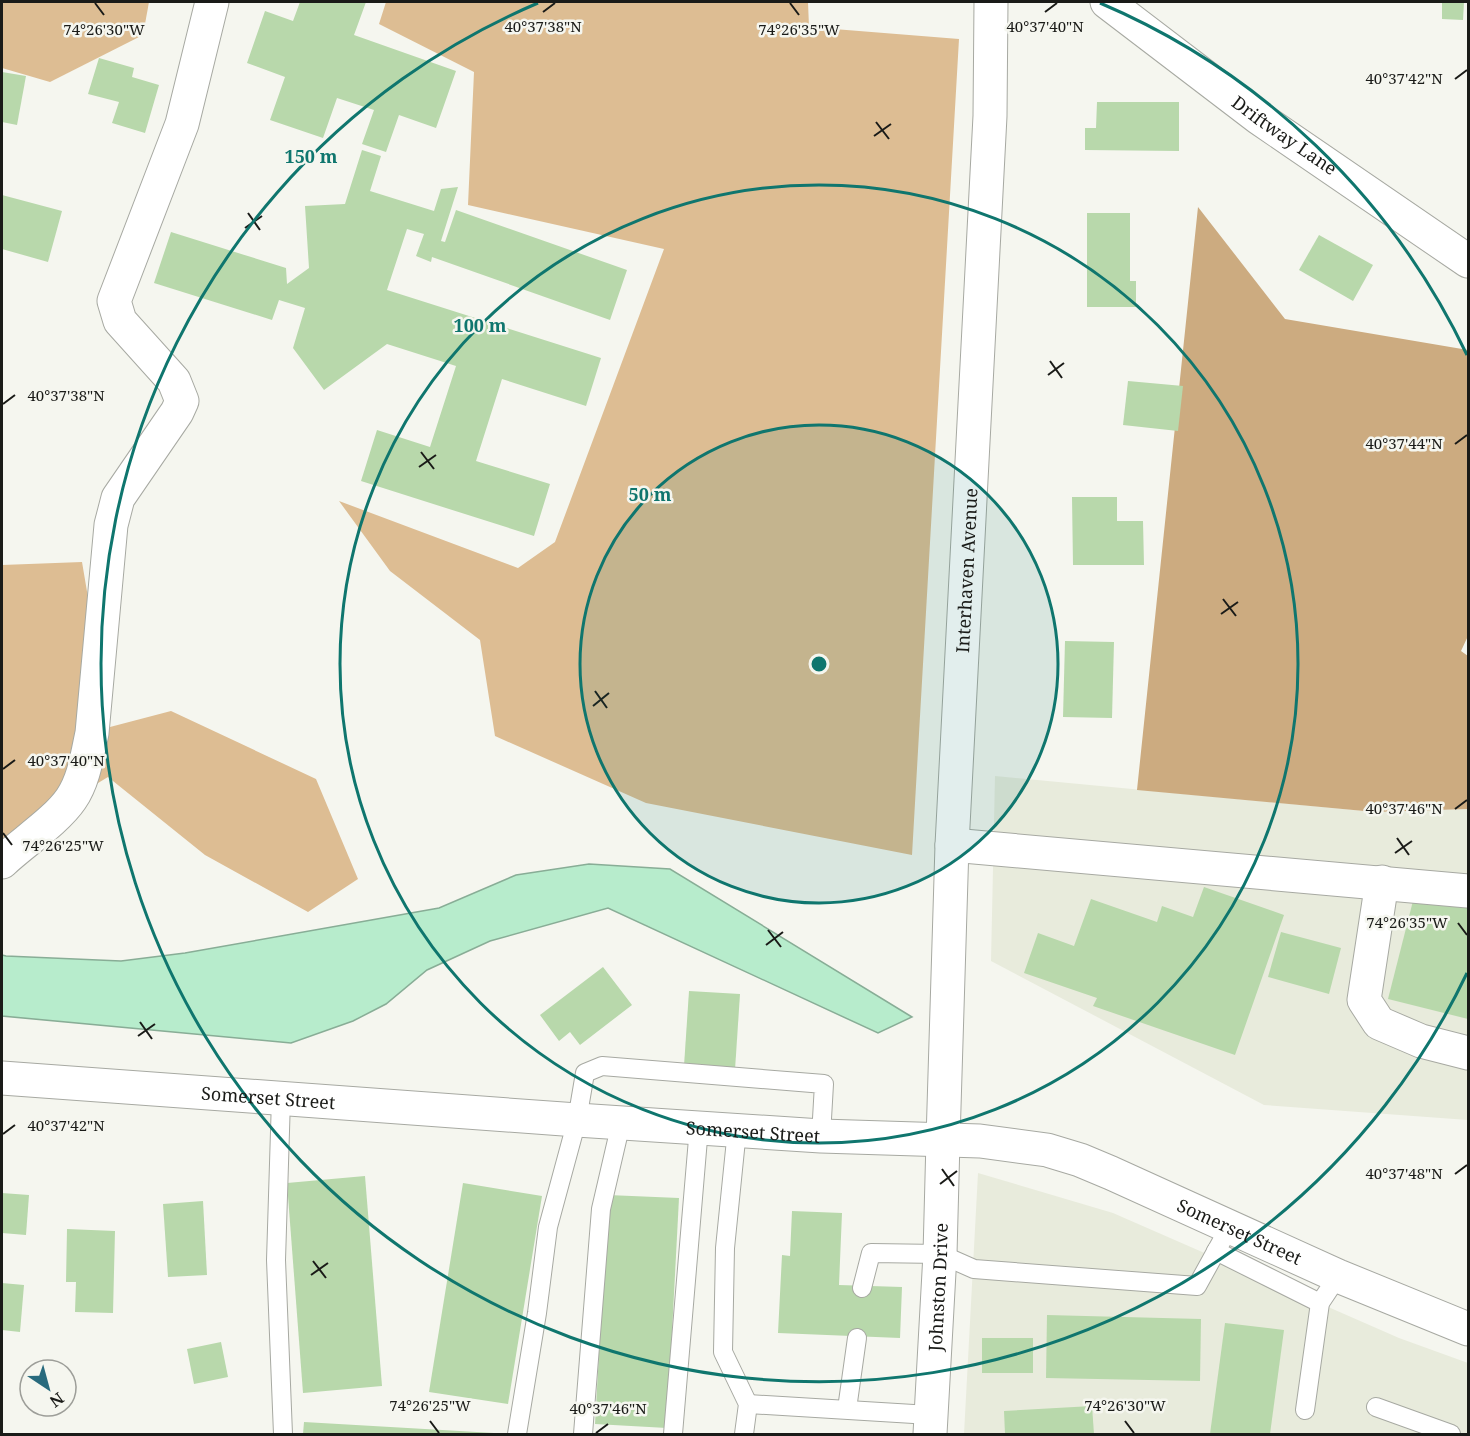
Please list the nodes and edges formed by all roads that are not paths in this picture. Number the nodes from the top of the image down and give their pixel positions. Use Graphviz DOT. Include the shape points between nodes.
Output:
graph roads {
  1 [pos="212,2"];
  2 [pos="991,2"];
  3 [pos="1107,2"];
  4 [pos="1468,261"];
  5 [pos="952,845"];
  6 [pos="2,862"];
  7 [pos="1382,882"];
  8 [pos="1468,891"];
  9 [pos="1468,1053"];
  10 [pos="2,1078"];
  11 [pos="281,1099"];
  12 [pos="577,1120"];
  13 [pos="621,1123"];
  14 [pos="699,1127"];
  15 [pos="737,1130"];
  16 [pos="821,1136"];
  17 [pos="944,1140"];
  18 [pos="1223,1239"];
  19 [pos="940,1254"];
  20 [pos="1338,1276"];
  21 [pos="862,1288"];
  22 [pos="1320,1303"];
  23 [pos="1468,1329"];
  24 [pos="857,1338"];
  25 [pos="748,1404"];
  26 [pos="1376,1407"];
  27 [pos="847,1409"];
  28 [pos="1305,1410"];
  29 [pos="930,1425"];
  30 [pos="283,1434"];
  31 [pos="517,1434"];
  32 [pos="583,1434"];
  33 [pos="674,1434"];
  34 [pos="744,1434"];
  35 [pos="1451,1434"];
  1 -- 6 [label="street" via="182,124 114,301 120,321 174,381 182,401 118,498 111,525 92,733 80,783 58,813"];
  2 -- 5 [label="street, Interhaven Avenue" via="990,116"];
  3 -- 4 [label="street, Driftway Lane" via="1259,118"];
  5 -- 7 [label="street"];
  5 -- 17 [label="street, Interhaven Avenue"];
  7 -- 8 [label="street"];
  7 -- 9 [label="street" via="1364,1000 1379,1023 1421,1041"];
  10 -- 11 [label="street, Somerset Street"];
  11 -- 12 [label="street, Somerset Street"];
  11 -- 30 [label="lane" via="276,1260"];
  12 -- 13 [label="street, Somerset Street"];
  12 -- 16 [label="lane" via="585,1073 602,1066 824,1084"];
  12 -- 31 [label="lane" via="548,1227"];
  13 -- 14 [label="street, Somerset Street"];
  13 -- 32 [label="lane" via="601,1209"];
  14 -- 15 [label="street, Somerset Street"];
  14 -- 33 [label="lane"];
  15 -- 16 [label="street, Somerset Street"];
  15 -- 25 [label="lane" via="725,1248 723,1352"];
  16 -- 17 [label="street, Somerset Street"];
  17 -- 18 [label="street, Somerset Street" via="1014,1144 1047,1150 1100,1168"];
  17 -- 19 [label="street, Johnston Drive"];
  18 -- 19 [label="lane" via="1197,1286 974,1269"];
  18 -- 20 [label="street, Somerset Street"];
  18 -- 22 [label="lane"];
  19 -- 21 [label="lane" via="871,1254"];
  19 -- 29 [label="street, Johnston Drive"];
  20 -- 22 [label="lane"];
  20 -- 23 [label="street, Somerset Street"];
  22 -- 28 [label="lane"];
  24 -- 27 [label="lane"];
  25 -- 27 [label="lane"];
  25 -- 34 [label="lane"];
  26 -- 35 [label="lane"];
  27 -- 29 [label="lane"];
}
